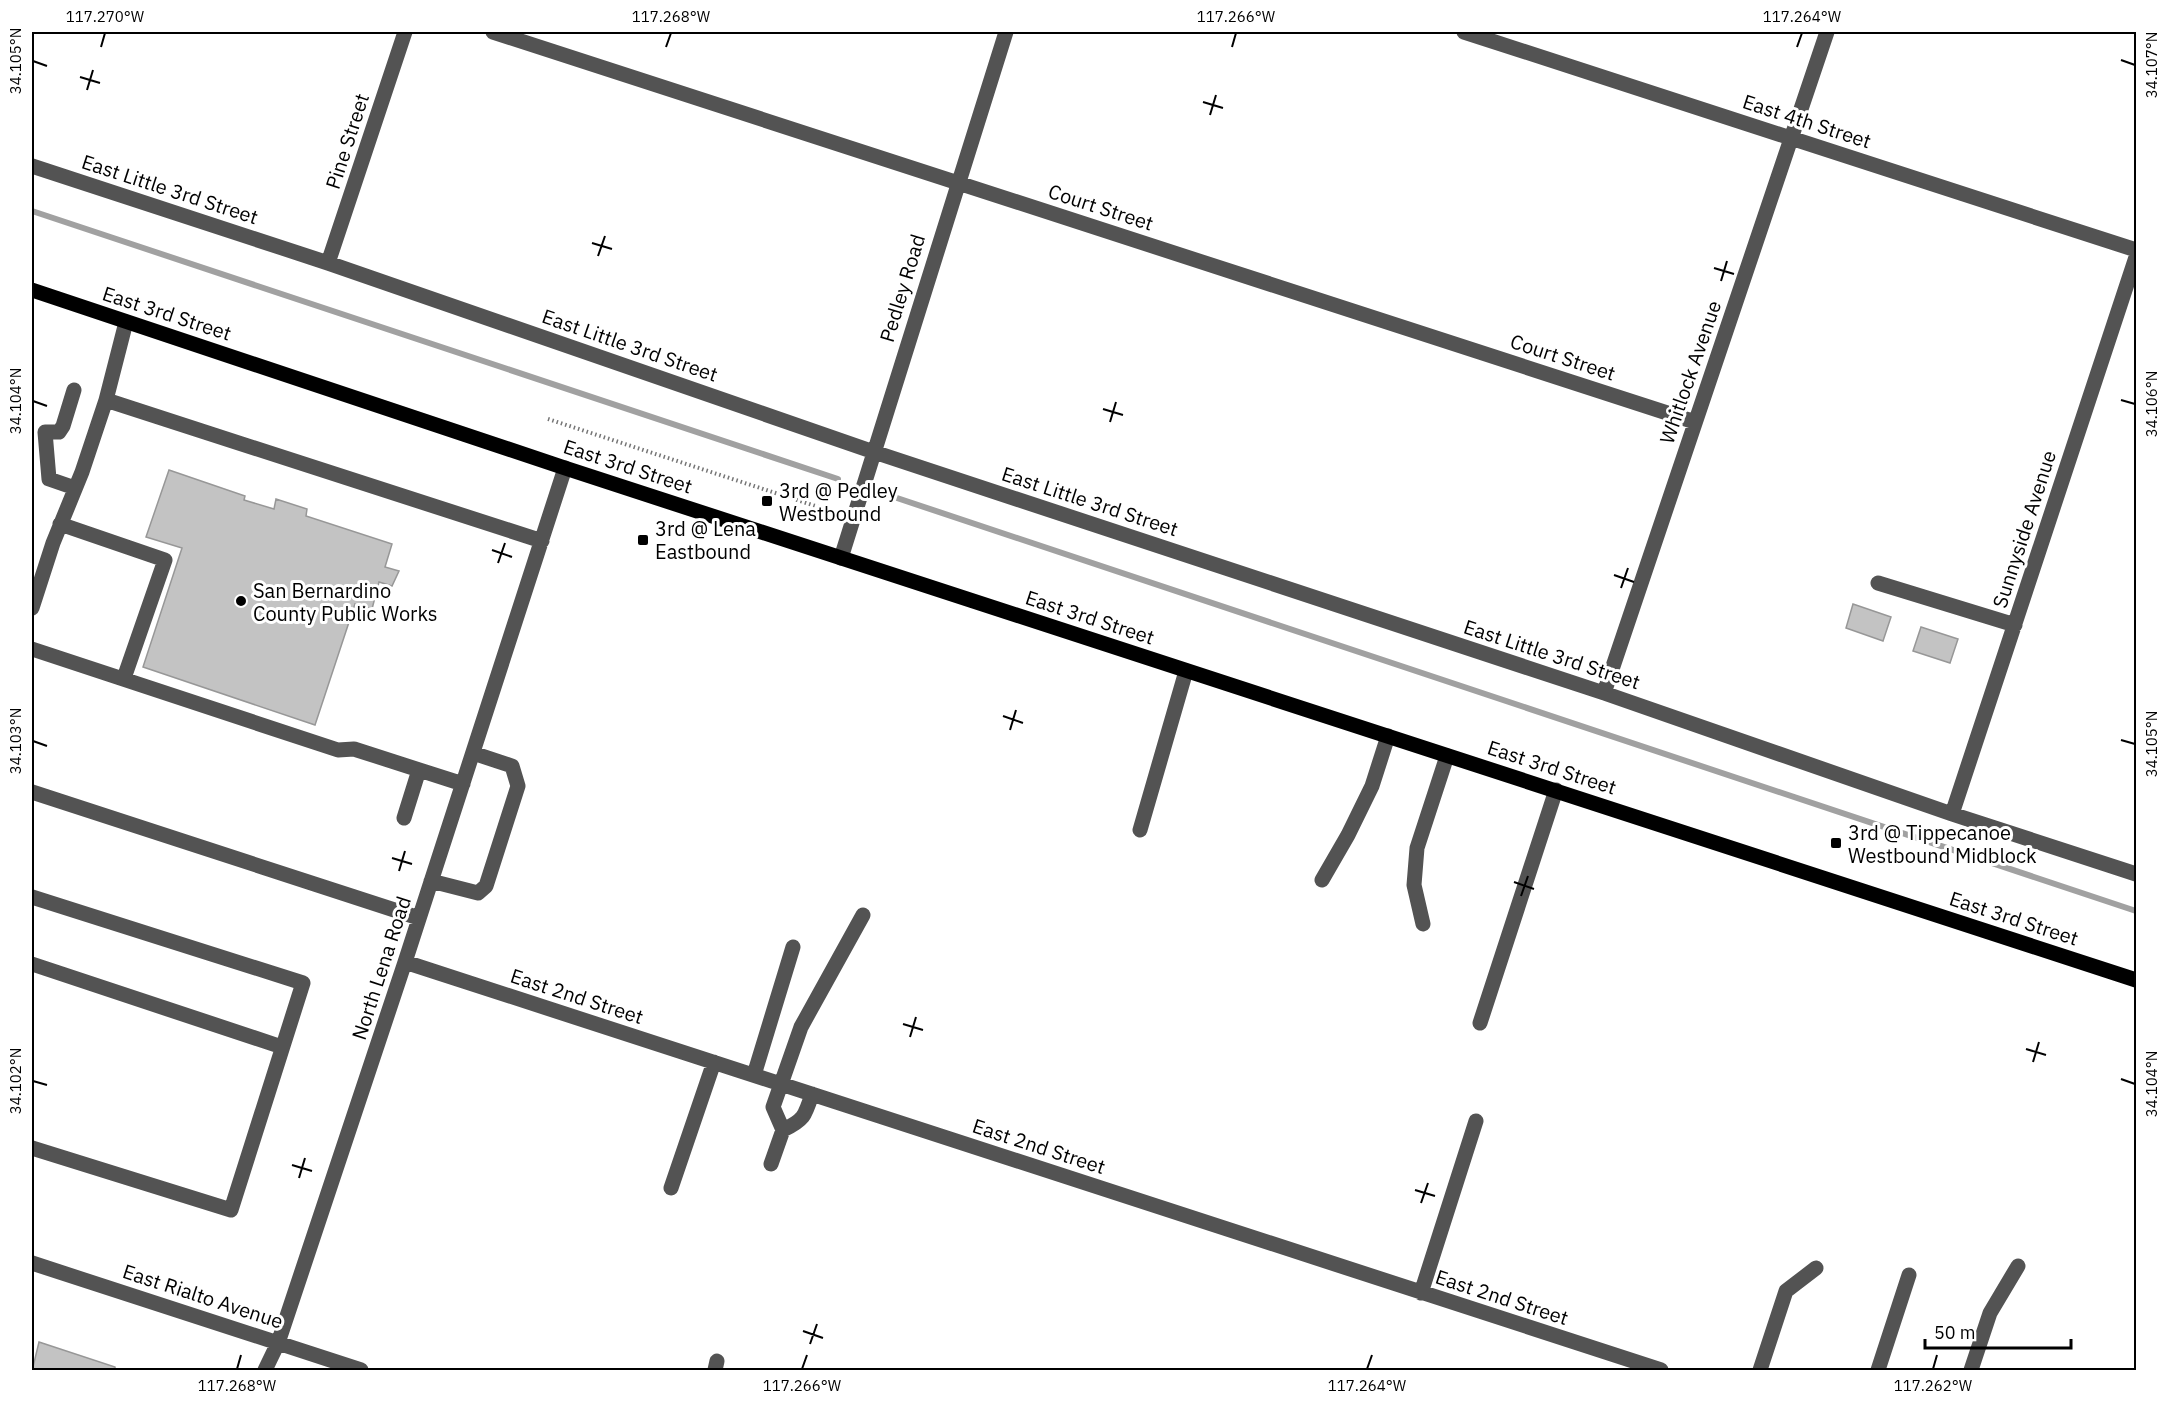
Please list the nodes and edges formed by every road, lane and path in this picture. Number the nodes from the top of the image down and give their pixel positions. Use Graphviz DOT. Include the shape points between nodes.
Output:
graph roads {
  1 [pos="405,32"];
  2 [pos="493,32"];
  3 [pos="1006,32"];
  4 [pos="1464,32"];
  5 [pos="1827,32"];
  6 [pos="1791,138"];
  7 [pos="32,166"];
  8 [pos="957,182"];
  9 [pos="2136,250"];
  10 [pos="2136,257"];
  11 [pos="328,263"];
  12 [pos="32,290"];
  13 [pos="126,322"];
  14 [pos="74,390"];
  15 [pos="106,400"];
  16 [pos="548,419"];
  17 [pos="1695,422"];
  18 [pos="874,452"];
  19 [pos="565,468"];
  20 [pos="75,488"];
  21 [pos="852,518"];
  22 [pos="60,524"];
  23 [pos="542,541"];
  24 [pos="841,558"];
  25 [pos="1878,583"];
  26 [pos="32,608"];
  27 [pos="2015,625"];
  28 [pos="32,649"];
  29 [pos="1186,670"];
  30 [pos="124,678"];
  31 [pos="1604,693"];
  32 [pos="1388,736"];
  33 [pos="473,753"];
  34 [pos="1447,756"];
  35 [pos="419,770"];
  36 [pos="463,784"];
  37 [pos="1556,790"];
  38 [pos="32,792"];
  39 [pos="1952,814"];
  40 [pos="404,818"];
  41 [pos="1140,830"];
  42 [pos="2136,874"];
  43 [pos="1322,880"];
  44 [pos="431,881"];
  45 [pos="32,897"];
  46 [pos="862,915"];
  47 [pos="419,918"];
  48 [pos="1423,924"];
  49 [pos="794,946"];
  50 [pos="405,962"];
  51 [pos="32,964"];
  52 [pos="2136,980"];
  53 [pos="1480,1023"];
  54 [pos="282,1047"];
  55 [pos="714,1062"];
  56 [pos="754,1076"];
  57 [pos="780,1084"];
  58 [pos="812,1094"];
  59 [pos="1476,1120"];
  60 [pos="783,1130"];
  61 [pos="32,1148"];
  62 [pos="771,1164"];
  63 [pos="671,1188"];
  64 [pos="32,1263"];
  65 [pos="2018,1266"];
  66 [pos="1816,1268"];
  67 [pos="1909,1275"];
  68 [pos="1420,1293"];
  69 [pos="278,1343"];
  70 [pos="1654,1369"];
  71 [pos="265,1371"];
  72 [pos="361,1371"];
  73 [pos="1760,1371"];
  74 [pos="1878,1371"];
  75 [pos="1971,1371"];
  1 -- 11 [label="street, Pine Street"];
  2 -- 8 [label="street, Court Street"];
  3 -- 8 [label="street, Pedley Road"];
  4 -- 6 [label="street, East 4th Street"];
  5 -- 6 [label="street, Whitlock Avenue"];
  6 -- 9 [label="street, East 4th Street"];
  6 -- 17 [label="street, Whitlock Avenue"];
  7 -- 11 [label="street, East Little 3rd Street"];
  8 -- 17 [label="street, Court Street"];
  8 -- 18 [label="street, Pedley Road"];
  10 -- 27 [label="street, Sunnyside Avenue"];
  11 -- 18 [label="street, East Little 3rd Street"];
  12 -- 13 [label="main road, East 3rd Street"];
  13 -- 15 [label="street"];
  13 -- 19 [label="main road, East 3rd Street"];
  14 -- 20 [label="street" via="59,432 45,432 49,479"];
  15 -- 20 [label="street"];
  15 -- 23 [label="street"];
  16 -- 21 [label="path"];
  17 -- 31 [label="street, Whitlock Avenue"];
  18 -- 21 [label="street, Pedley Road"];
  18 -- 31 [label="street, East Little 3rd Street"];
  19 -- 23 [label="street, North Lena Road"];
  19 -- 24 [label="main road, East 3rd Street"];
  20 -- 22 [label="street"];
  21 -- 24 [label="street, Pedley Road"];
  22 -- 26 [label="street"];
  22 -- 30 [label="street" via="165,560"];
  23 -- 33 [label="street, North Lena Road"];
  24 -- 29 [label="main road, East 3rd Street"];
  25 -- 27 [label="street"];
  27 -- 39 [label="street, Sunnyside Avenue"];
  28 -- 30 [label="street"];
  29 -- 32 [label="main road, East 3rd Street"];
  29 -- 41 [label="street"];
  30 -- 35 [label="street" via="338,750 354,749"];
  31 -- 39 [label="street, East Little 3rd Street"];
  32 -- 34 [label="main road, East 3rd Street"];
  32 -- 43 [label="street" via="1372,786"];
  33 -- 36 [label="street, North Lena Road"];
  33 -- 44 [label="street" via="512,766 518,786 486,886 478,893"];
  34 -- 37 [label="main road, East 3rd Street"];
  34 -- 48 [label="street" via="1417,848 1414,885"];
  35 -- 36 [label="street"];
  35 -- 40 [label="street"];
  36 -- 44 [label="street, North Lena Road"];
  37 -- 52 [label="main road, East 3rd Street"];
  37 -- 53 [label="street"];
  38 -- 47 [label="street"];
  39 -- 42 [label="street, East Little 3rd Street"];
  44 -- 47 [label="street, North Lena Road"];
  45 -- 54 [label="street" via="303,982"];
  46 -- 57 [label="street" via="801,1027"];
  47 -- 50 [label="street, North Lena Road"];
  49 -- 56 [label="street"];
  50 -- 55 [label="street, East 2nd Street"];
  50 -- 69 [label="street, North Lena Road"];
  51 -- 54 [label="street"];
  54 -- 61 [label="street" via="231,1210"];
  55 -- 56 [label="street, East 2nd Street"];
  55 -- 63 [label="street"];
  56 -- 57 [label="street, East 2nd Street"];
  57 -- 58 [label="street, East 2nd Street"];
  57 -- 60 [label="street" via="773,1107"];
  58 -- 60 [label="street" via="799,1123"];
  58 -- 68 [label="street, East 2nd Street"];
  59 -- 68 [label="street"];
  60 -- 62 [label="street"];
  64 -- 69 [label="street, East Rialto Avenue"];
  65 -- 75 [label="street" via="1990,1313"];
  66 -- 73 [label="street" via="1786,1291"];
  67 -- 74 [label="street"];
  68 -- 70 [label="street, East 2nd Street"];
  69 -- 71 [label="street, North Lena Road"];
  69 -- 72 [label="street, East Rialto Avenue"];
}
